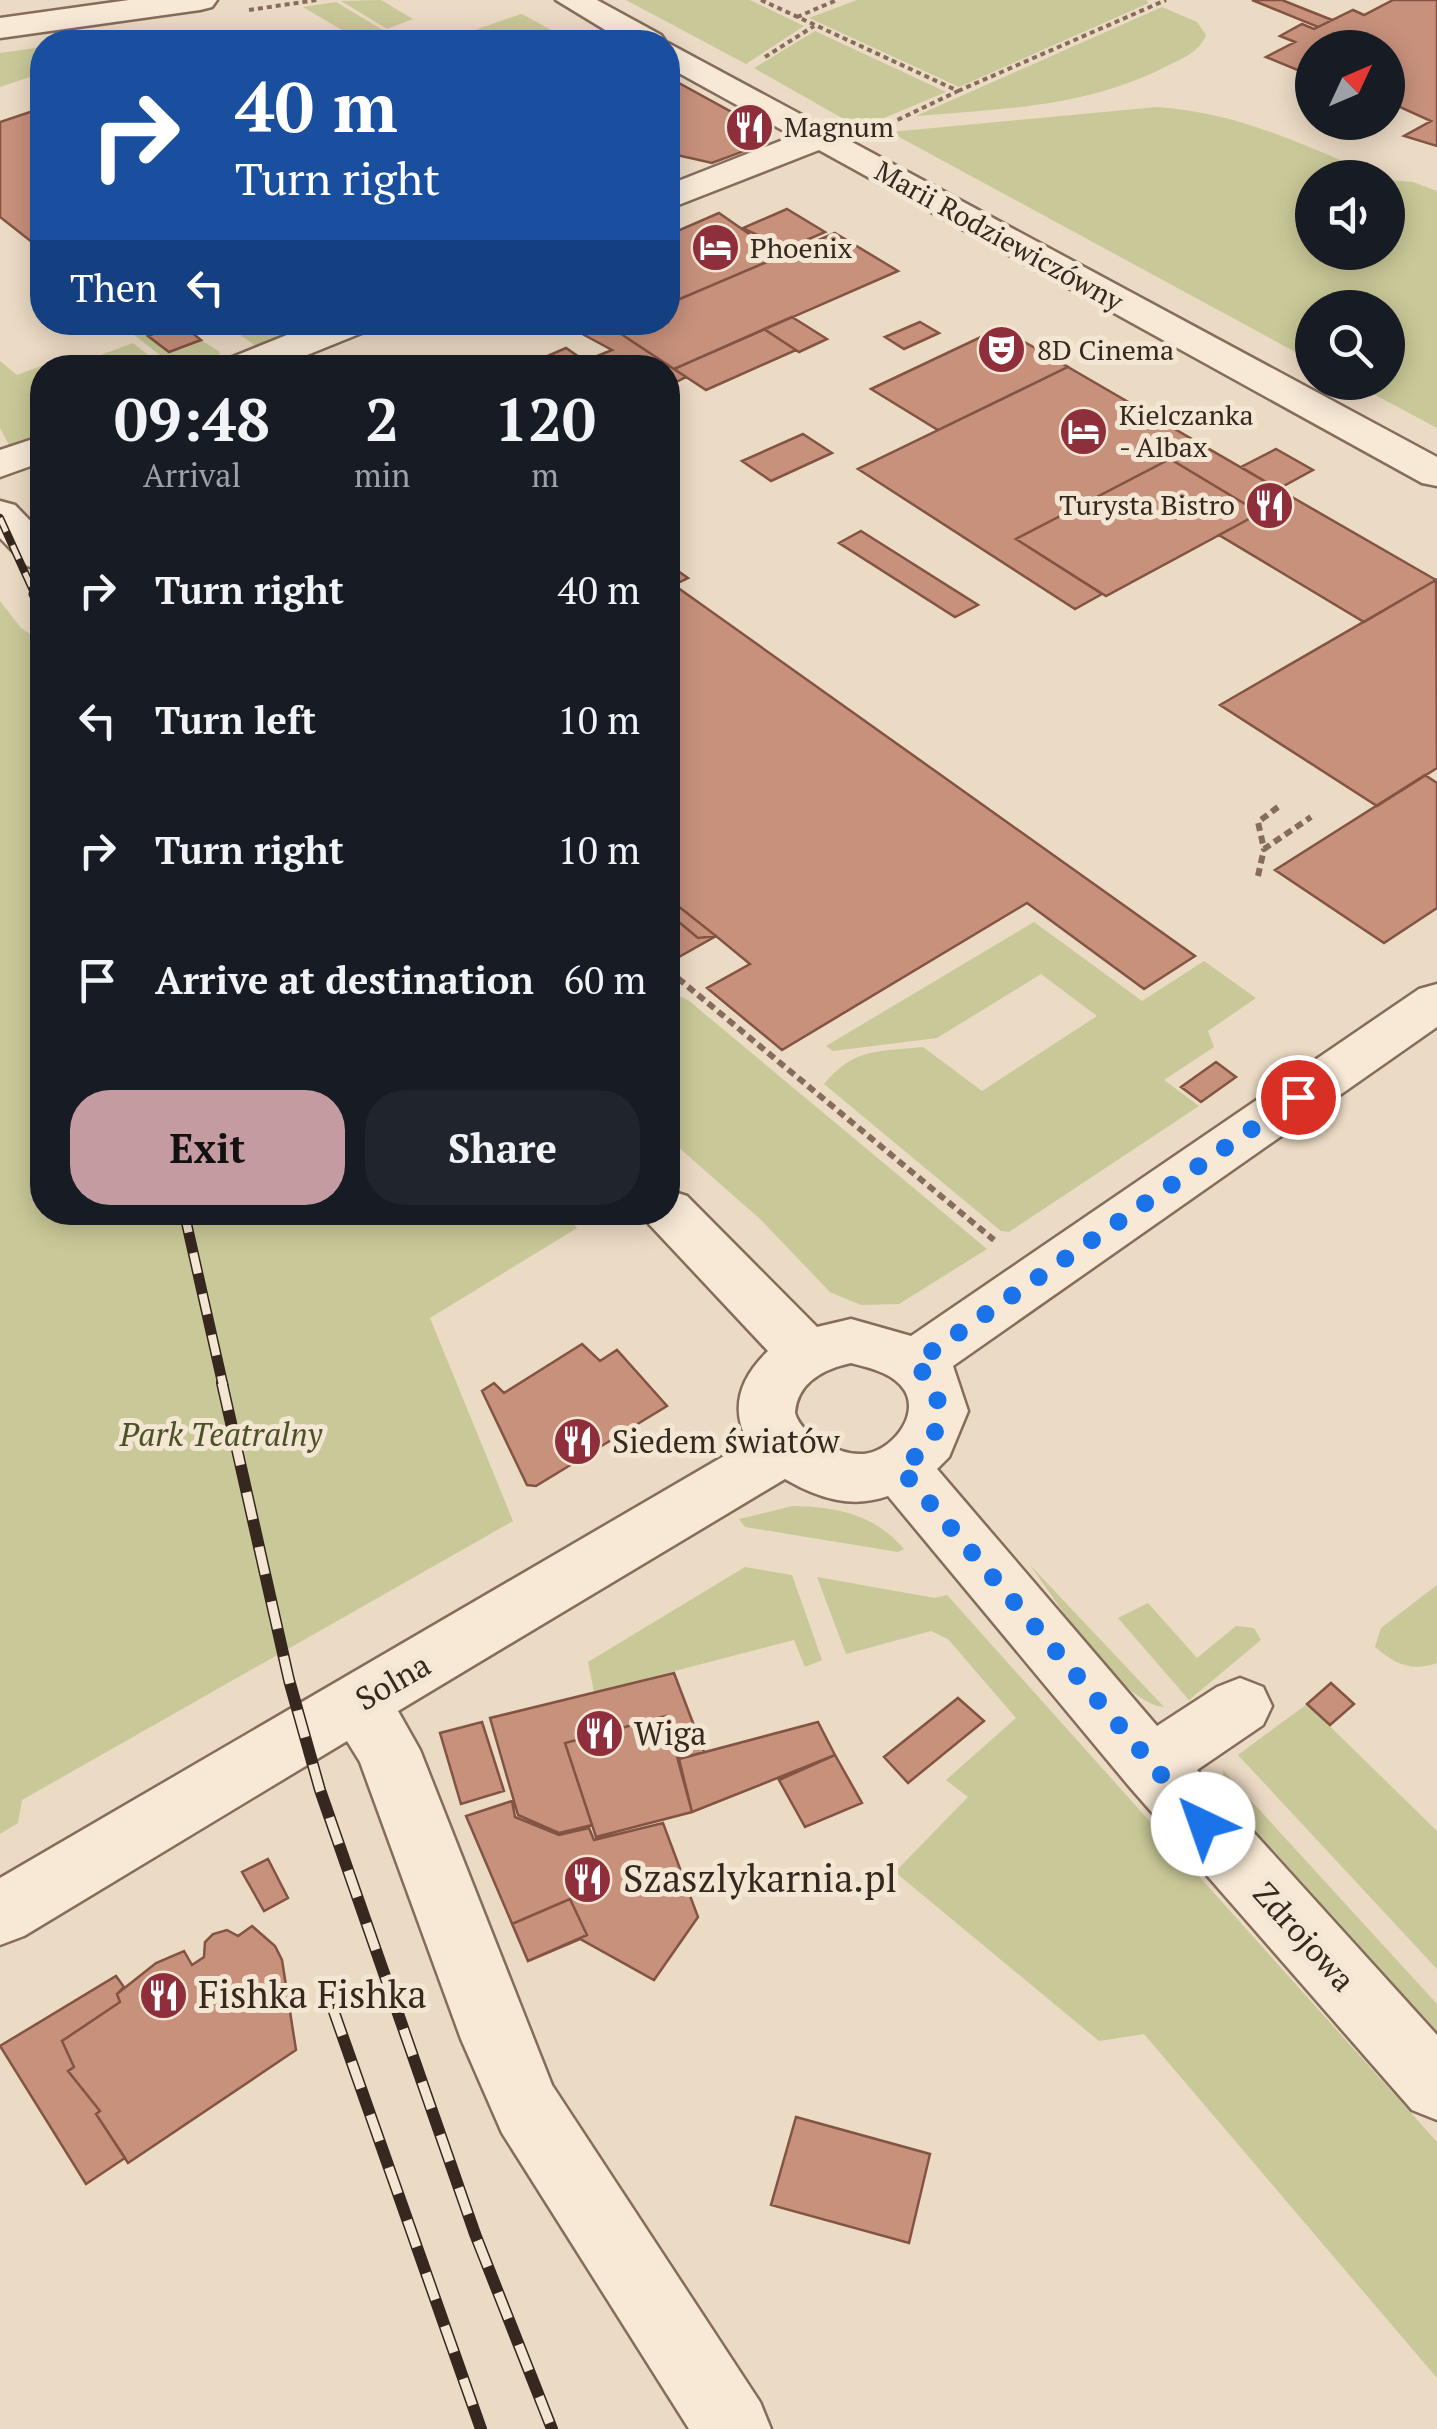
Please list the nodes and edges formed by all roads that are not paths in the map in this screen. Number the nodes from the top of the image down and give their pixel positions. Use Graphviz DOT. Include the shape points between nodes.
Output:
graph roads {
  1 [pos="200,0"];
  2 [pos="573,0"];
  3 [pos="0,28"];
  4 [pos="627,30"];
  5 [pos="680,60"];
  6 [pos="818,138"];
  7 [pos="680,193"];
  8 [pos="322,335"];
  9 [pos="272,355"];
  10 [pos="30,453"];
  11 [pos="0,465"];
  12 [pos="1437,474"];
  13 [pos="0,514"];
  14 [pos="30,545"];
  15 [pos="1437,1002"];
  16 [pos="680,1222"];
  17 [pos="805,1352"];
  18 [pos="915,1363"];
  19 [pos="785,1449"];
  20 [pos="900,1468"];
  21 [pos="358,1703"];
  22 [pos="1240,1706"];
  23 [pos="1151,1765"];
  24 [pos="0,1914"];
  25 [pos="1437,2086"];
  26 [pos="732,2429"];
  1 -- 3 [label="street"];
  2 -- 4 [label="street"];
  5 -- 6 [label="street, Marii Rodziewiczówny"];
  6 -- 7 [label="street"];
  6 -- 12 [label="street, Marii Rodziewiczówny"];
  8 -- 9 [label="street"];
  10 -- 11 [label="street"];
  13 -- 14 [label="street"];
  15 -- 18 [label="street"];
  16 -- 17 [label="street"];
  17 -- 18 [label="street" via="851,1341 896,1351"];
  17 -- 19 [label="street" via="788,1363 768,1396 768,1415"];
  18 -- 20 [label="street" via="934,1390 940,1419 934,1438"];
  19 -- 20 [label="street" via="804,1464 852,1478"];
  19 -- 21 [label="street, Solna"];
  20 -- 23 [label="street, Zdrojowa"];
  21 -- 24 [label="street, Solna"];
  21 -- 26 [label="street" via="388,1750 527,2109"];
  22 -- 23 [label="street"];
  23 -- 25 [label="street, Zdrojowa"];
}
